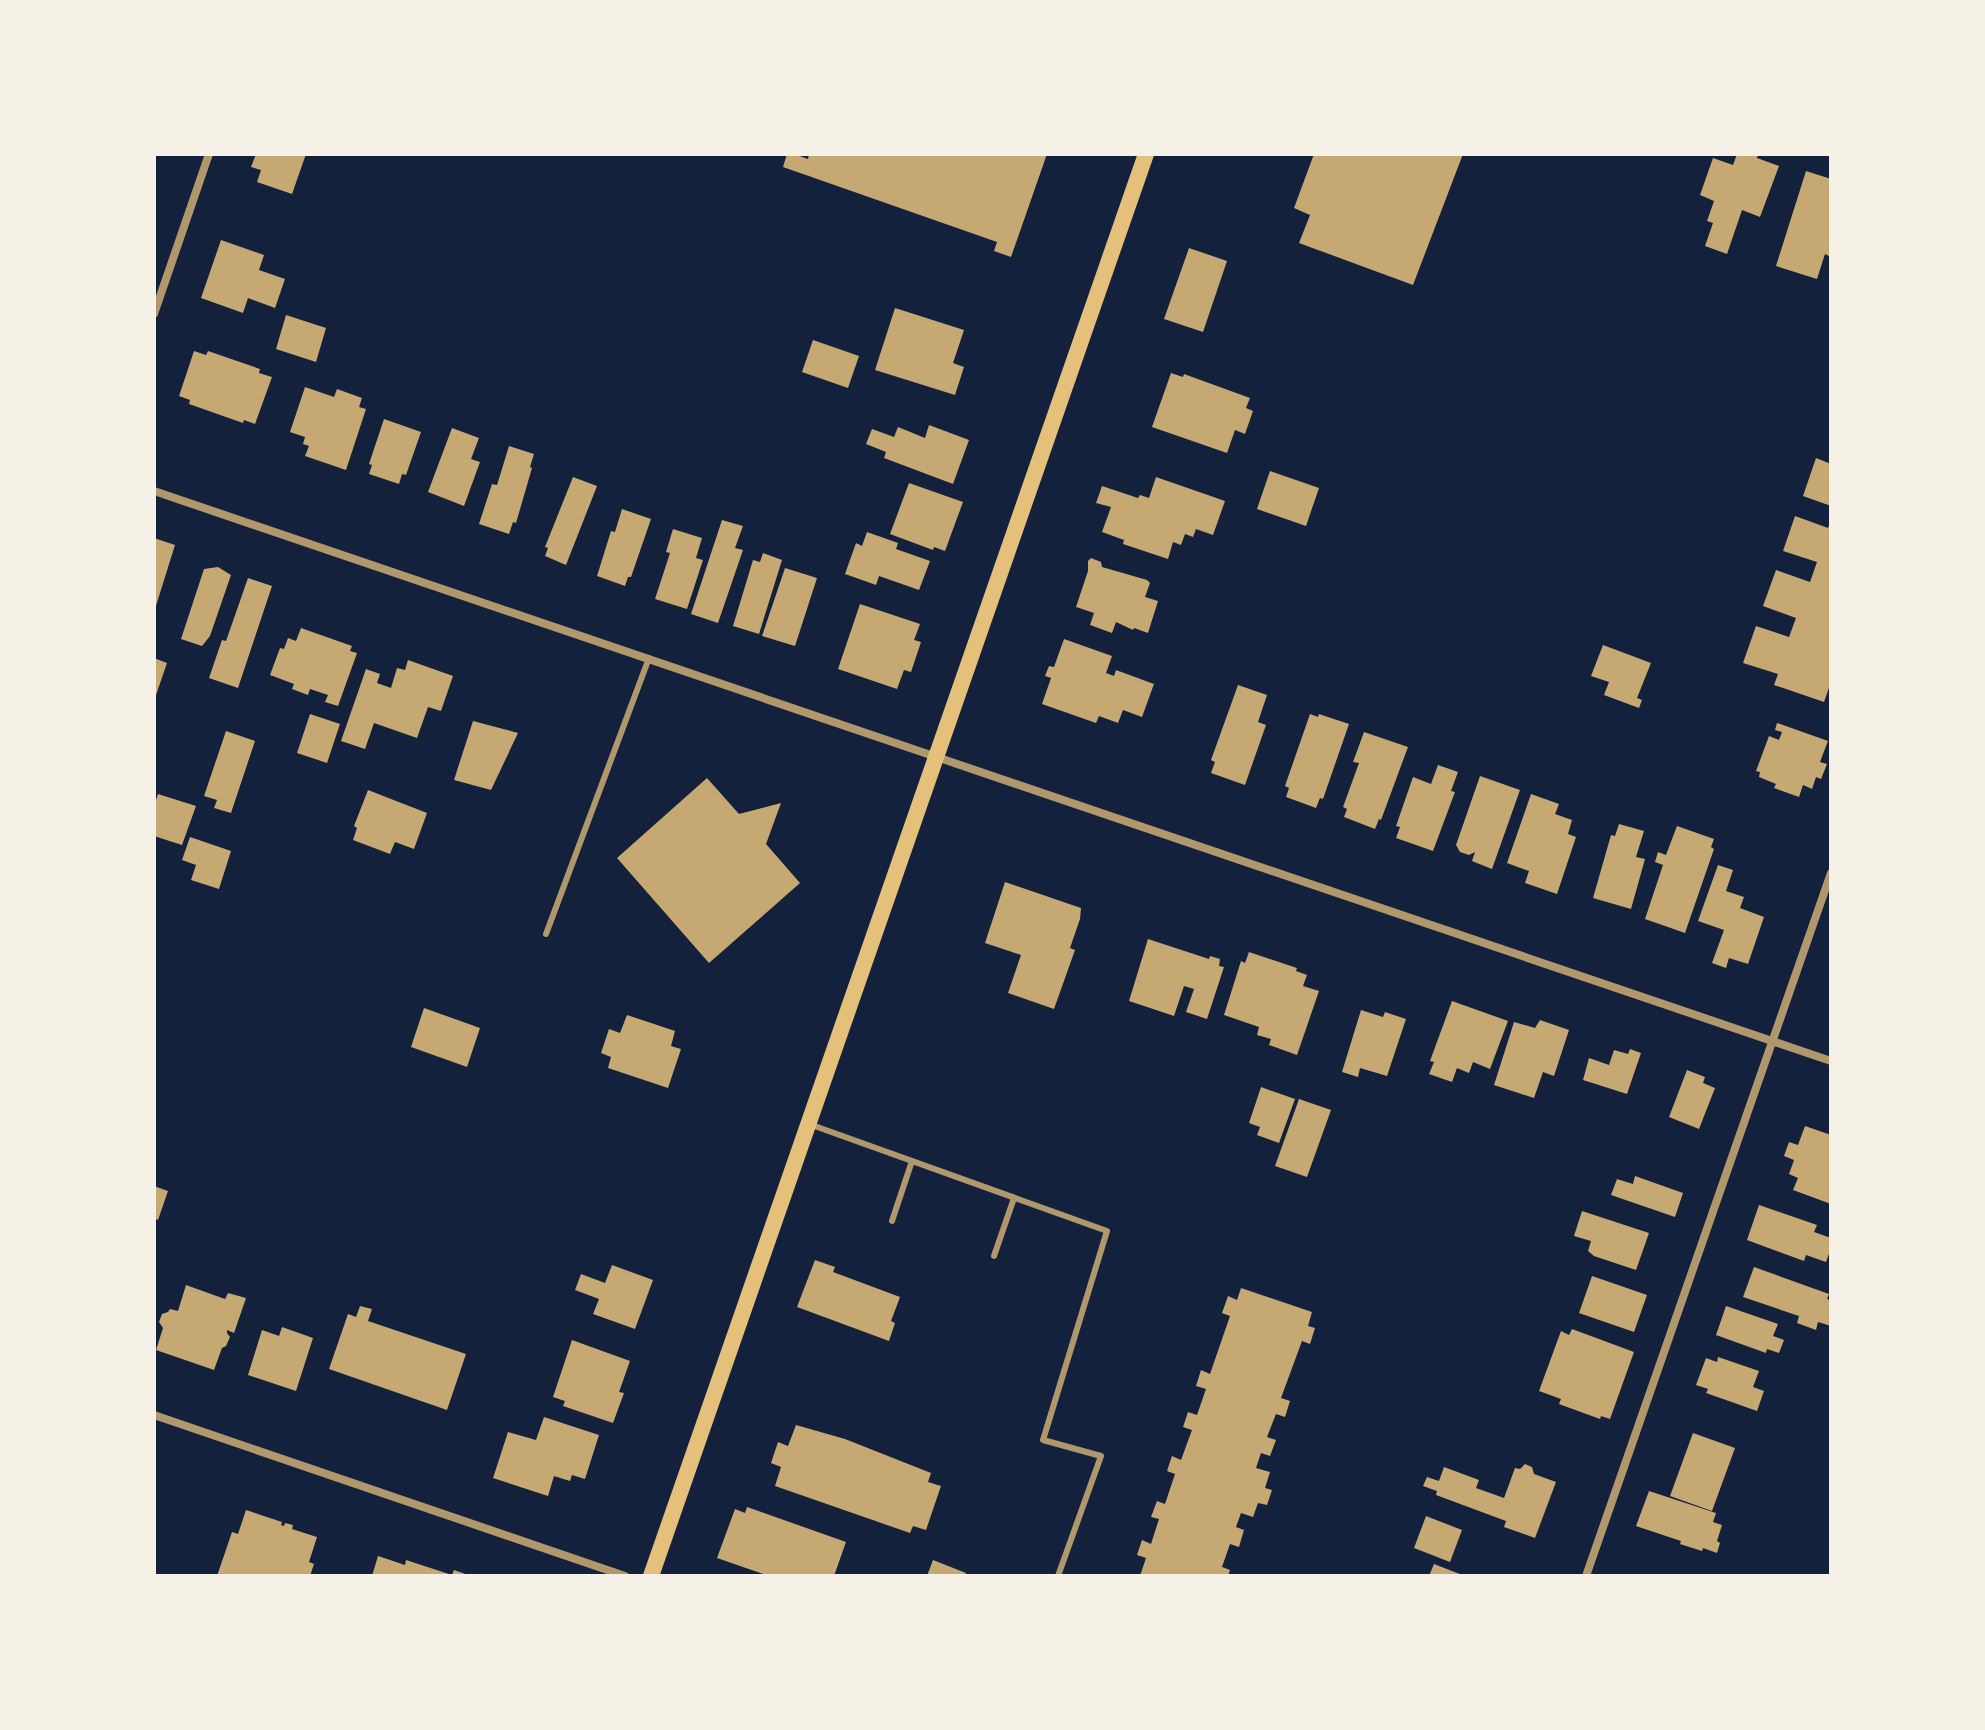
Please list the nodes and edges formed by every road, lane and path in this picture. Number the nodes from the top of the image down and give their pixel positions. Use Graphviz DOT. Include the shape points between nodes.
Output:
graph roads {
  1 [pos="209,154"];
  2 [pos="1146,154"];
  3 [pos="154,314"];
  4 [pos="154,491"];
  5 [pos="649,658"];
  6 [pos="936,757"];
  7 [pos="1831,873"];
  8 [pos="546,934"];
  9 [pos="1773,1041"];
  10 [pos="1831,1061"];
  11 [pos="809,1124"];
  12 [pos="912,1161"];
  13 [pos="1014,1198"];
  14 [pos="892,1221"];
  15 [pos="994,1256"];
  16 [pos="154,1415"];
  17 [pos="625,1576"];
  18 [pos="651,1576"];
  19 [pos="1058,1576"];
  20 [pos="1586,1576"];
  1 -- 3 [label="street"];
  2 -- 6 [label="main road"];
  4 -- 5 [label="street"];
  5 -- 6 [label="street"];
  5 -- 8 [label="lane"];
  6 -- 9 [label="street"];
  6 -- 11 [label="main road"];
  7 -- 9 [label="street"];
  9 -- 10 [label="street"];
  9 -- 20 [label="street"];
  11 -- 12 [label="lane"];
  11 -- 18 [label="main road"];
  12 -- 13 [label="lane"];
  12 -- 14 [label="lane"];
  13 -- 15 [label="lane"];
  13 -- 19 [label="lane" via="1107,1231 1043,1440 1101,1456"];
  16 -- 17 [label="street"];
}
